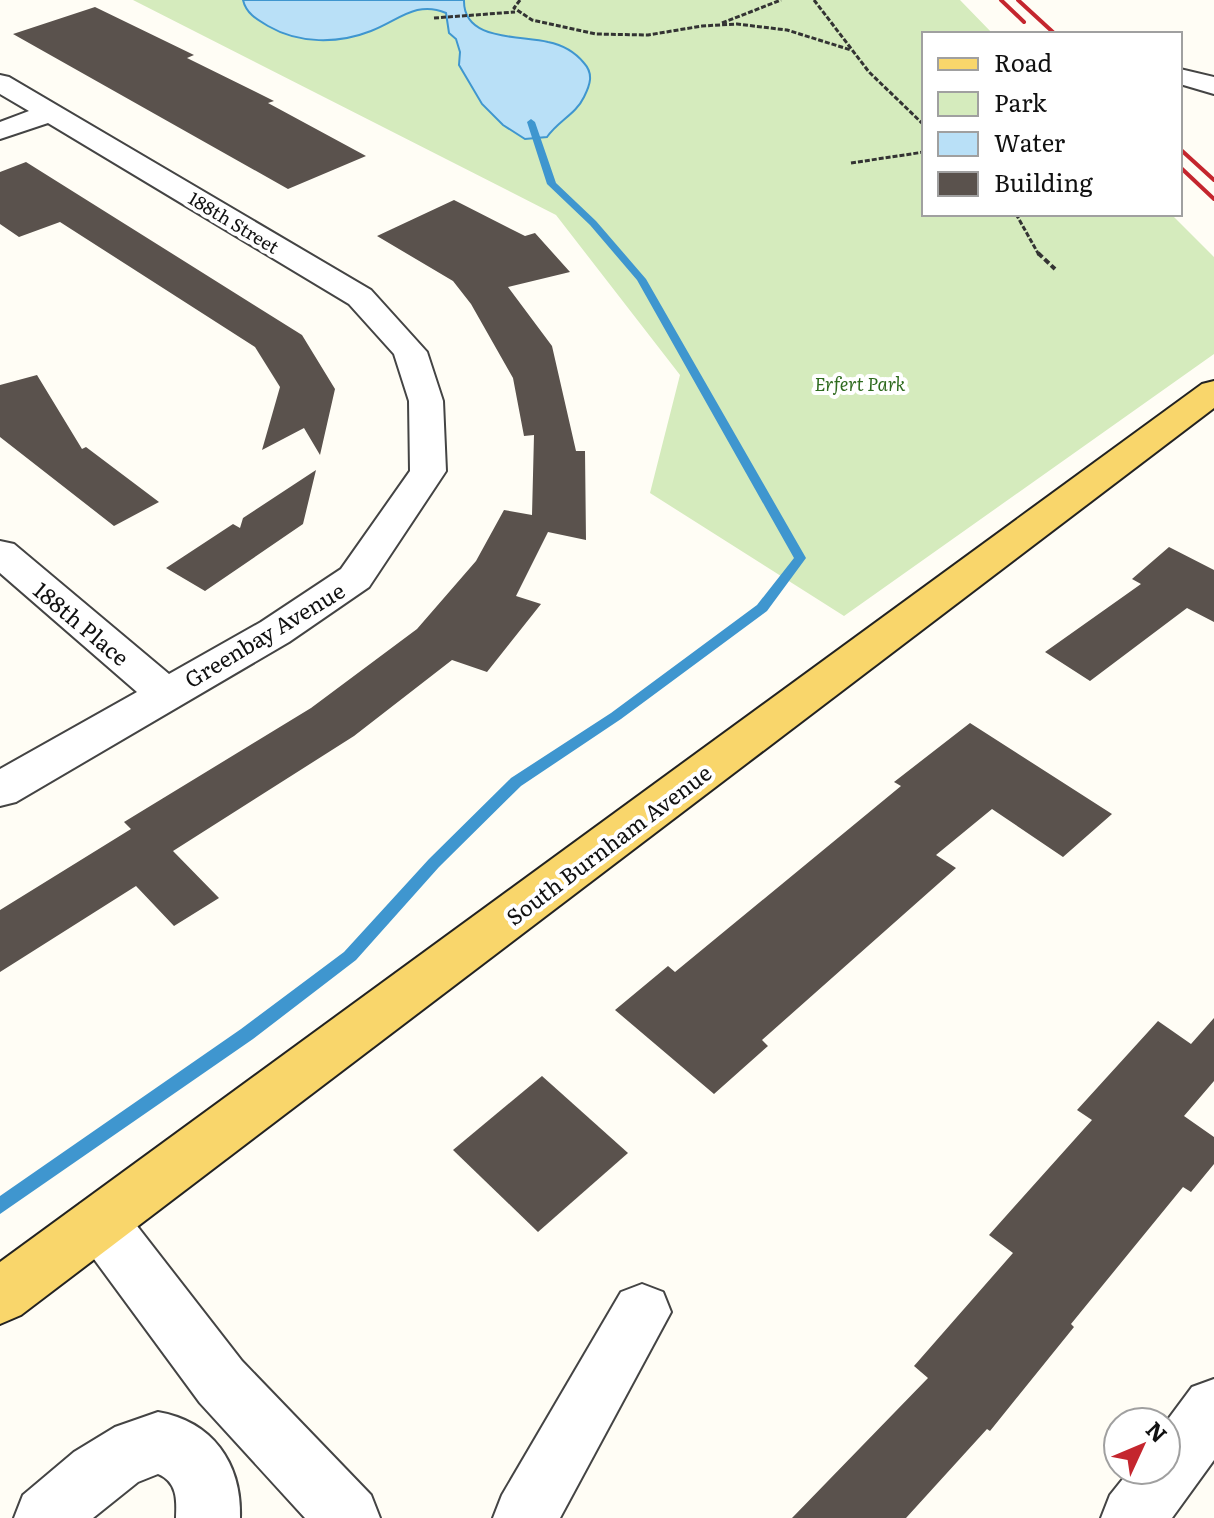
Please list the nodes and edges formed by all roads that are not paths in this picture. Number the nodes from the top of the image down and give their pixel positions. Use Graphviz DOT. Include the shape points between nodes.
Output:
graph roads {
  1 [pos="1183,76"];
  2 [pos="0,83"];
  3 [pos="1214,86"];
  4 [pos="50,113"];
  5 [pos="0,131"];
  6 [pos="1214,391"];
  7 [pos="426,401"];
  8 [pos="0,553"];
  9 [pos="165,693"];
  10 [pos="0,790"];
  11 [pos="100,1222"];
  12 [pos="0,1296"];
  13 [pos="642,1312"];
  14 [pos="1214,1409"];
  15 [pos="46,1518"];
  16 [pos="208,1518"];
  17 [pos="348,1518"];
  18 [pos="525,1518"];
  19 [pos="1133,1518"];
  1 -- 3 [label="street"];
  2 -- 4 [label="street, 188th Street"];
  4 -- 5 [label="street"];
  4 -- 7 [label="street, 188th Street" via="360,297 410,352"];
  6 -- 11 [label="main road, South Burnham Avenue"];
  7 -- 9 [label="street, Greenbay Avenue" via="428,471 355,578 275,632"];
  8 -- 9 [label="street, 188th Place"];
  9 -- 10 [label="street, Greenbay Avenue"];
  11 -- 12 [label="main road, South Burnham Avenue"];
  11 -- 17 [label="street" via="221,1382"];
  13 -- 18 [label="street"];
  14 -- 19 [label="street"];
  15 -- 16 [label="street" via="121,1456 146,1444 167,1443 188,1456 201,1474 210,1495"];
}
